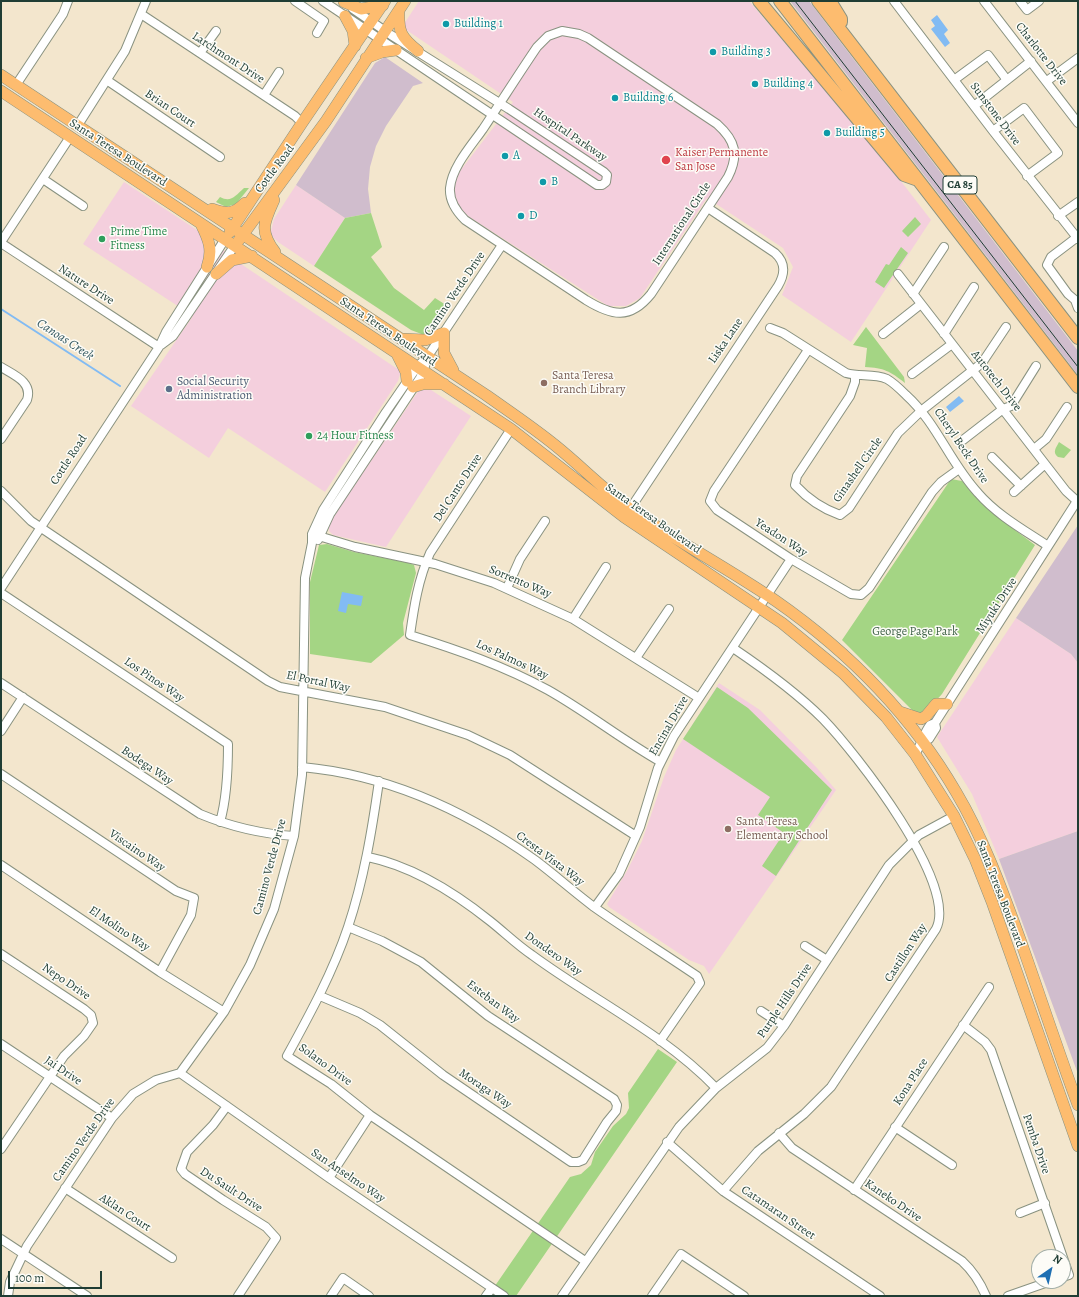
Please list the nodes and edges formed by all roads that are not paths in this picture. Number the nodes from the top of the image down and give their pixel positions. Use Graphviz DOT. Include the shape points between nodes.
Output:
graph roads {
  1 [pos="68,1"];
  2 [pos="146,1"];
  3 [pos="294,1"];
  4 [pos="323,1"];
  5 [pos="343,1"];
  6 [pos="759,1"];
  7 [pos="780,1"];
  8 [pos="818,1"];
  9 [pos="830,1"];
  10 [pos="894,1"];
  11 [pos="1020,1"];
  12 [pos="1039,1"];
  13 [pos="988,2"];
  14 [pos="384,3"];
  15 [pos="402,5"];
  16 [pos="141,14"];
  17 [pos="345,16"];
  18 [pos="369,26"];
  19 [pos="216,31"];
  20 [pos="842,32"];
  21 [pos="317,33"];
  22 [pos="382,35"];
  23 [pos="355,46"];
  24 [pos="396,50"];
  25 [pos="418,51"];
  26 [pos="200,54"];
  27 [pos="366,58"];
  28 [pos="1078,58"];
  29 [pos="1032,61"];
  30 [pos="279,72"];
  31 [pos="1,74"];
  32 [pos="954,80"];
  33 [pos="1007,80"];
  34 [pos="108,81"];
  35 [pos="1047,81"];
  36 [pos="16,84"];
  37 [pos="4,94"];
  38 [pos="264,95"];
  39 [pos="500,104"];
  40 [pos="974,106"];
  41 [pos="492,114"];
  42 [pos="302,122"];
  43 [pos="1078,122"];
  44 [pos="78,126"];
  45 [pos="993,131"];
  46 [pos="70,137"];
  47 [pos="220,157"];
  48 [pos="1027,176"];
  49 [pos="42,179"];
  50 [pos="918,180"];
  51 [pos="282,182"];
  52 [pos="258,190"];
  53 [pos="196,202"];
  54 [pos="1078,202"];
  55 [pos="83,206"];
  56 [pos="708,208"];
  57 [pos="1058,216"];
  58 [pos="199,222"];
  59 [pos="233,227"];
  60 [pos="243,234"];
  61 [pos="1077,238"];
  62 [pos="1,242"];
  63 [pos="230,242"];
  64 [pos="502,245"];
  65 [pos="944,247"];
  66 [pos="252,256"];
  67 [pos="278,257"];
  68 [pos="212,270"];
  69 [pos="898,274"];
  70 [pos="974,287"];
  71 [pos="913,294"];
  72 [pos="1077,302"];
  73 [pos="921,304"];
  74 [pos="1006,327"];
  75 [pos="770,328"];
  76 [pos="444,333"];
  77 [pos="883,334"];
  78 [pos="944,334"];
  79 [pos="401,338"];
  80 [pos="1078,338"];
  81 [pos="952,344"];
  82 [pos="159,347"];
  83 [pos="808,350"];
  84 [pos="397,353"];
  85 [pos="428,356"];
  86 [pos="1,366"];
  87 [pos="1036,366"];
  88 [pos="421,369"];
  89 [pos="973,371"];
  90 [pos="455,374"];
  91 [pos="912,374"];
  92 [pos="855,376"];
  93 [pos="410,384"];
  94 [pos="444,384"];
  95 [pos="1078,388"];
  96 [pos="1067,407"];
  97 [pos="1003,410"];
  98 [pos="921,411"];
  99 [pos="511,429"];
  100 [pos="1,439"];
  101 [pos="963,440"];
  102 [pos="1034,449"];
  103 [pos="992,457"];
  104 [pos="1045,464"];
  105 [pos="959,469"];
  106 [pos="1021,486"];
  107 [pos="1,491"];
  108 [pos="1014,492"];
  109 [pos="1077,501"];
  110 [pos="630,509"];
  111 [pos="545,521"];
  112 [pos="41,527"];
  113 [pos="316,535"];
  114 [pos="1048,546"];
  115 [pos="791,560"];
  116 [pos="426,562"];
  117 [pos="606,567"];
  118 [pos="1,588"];
  119 [pos="507,588"];
  120 [pos="1,593"];
  121 [pos="767,596"];
  122 [pos="759,608"];
  123 [pos="669,609"];
  124 [pos="573,619"];
  125 [pos="733,648"];
  126 [pos="636,658"];
  127 [pos="1,683"];
  128 [pos="302,692"];
  129 [pos="23,697"];
  130 [pos="699,698"];
  131 [pos="948,704"];
  132 [pos="900,712"];
  133 [pos="1,731"];
  134 [pos="923,742"];
  135 [pos="915,754"];
  136 [pos="661,762"];
  137 [pos="302,767"];
  138 [pos="1,774"];
  139 [pos="379,781"];
  140 [pos="954,816"];
  141 [pos="220,822"];
  142 [pos="294,836"];
  143 [pos="636,836"];
  144 [pos="913,841"];
  145 [pos="368,857"];
  146 [pos="1,865"];
  147 [pos="595,907"];
  148 [pos="348,927"];
  149 [pos="805,946"];
  150 [pos="1,954"];
  151 [pos="827,960"];
  152 [pos="160,972"];
  153 [pos="989,987"];
  154 [pos="320,996"];
  155 [pos="761,1011"];
  156 [pos="224,1012"];
  157 [pos="963,1025"];
  158 [pos="784,1026"];
  159 [pos="660,1041"];
  160 [pos="1,1044"];
  161 [pos="180,1073"];
  162 [pos="49,1077"];
  163 [pos="716,1088"];
  164 [pos="617,1105"];
  165 [pos="1078,1105"];
  166 [pos="227,1106"];
  167 [pos="370,1115"];
  168 [pos="112,1118"];
  169 [pos="895,1127"];
  170 [pos="780,1133"];
  171 [pos="667,1142"];
  172 [pos="1078,1146"];
  173 [pos="1,1149"];
  174 [pos="952,1165"];
  175 [pos="329,1178"];
  176 [pos="65,1188"];
  177 [pos="854,1190"];
  178 [pos="723,1191"];
  179 [pos="1045,1203"];
  180 [pos="1020,1212"];
  181 [pos="1,1239"];
  182 [pos="1060,1249"];
  183 [pos="23,1253"];
  184 [pos="172,1258"];
  185 [pos="586,1261"];
  186 [pos="492,1288"];
  187 [pos="1031,1288"];
  188 [pos="8,1296"];
  189 [pos="87,1296"];
  190 [pos="238,1296"];
  191 [pos="331,1296"];
  192 [pos="370,1296"];
  193 [pos="486,1296"];
  194 [pos="504,1296"];
  195 [pos="562,1296"];
  196 [pos="652,1296"];
  197 [pos="744,1296"];
  198 [pos="880,1296"];
  199 [pos="986,1296"];
  200 [pos="1008,1296"];
  1 -- 36 [label="street" via="63,14"];
  2 -- 16 [label="street"];
  3 -- 21 [label="street" via="324,21"];
  4 -- 17 [label="street"];
  5 -- 14 [label="main road" via="361,9"];
  5 -- 18 [label="street"];
  6 -- 50 [label="highway" via="904,175"];
  7 -- 50 [label="highway, CA 85"];
  8 -- 20 [label="highway, CA 85"];
  9 -- 20 [label="highway" via="841,19"];
  10 -- 32 [label="street, Sunstone Drive"];
  11 -- 12 [label="street" via="1027,10"];
  13 -- 29 [label="street, Charlotte Drive"];
  14 -- 18 [label="main road, Cottle Road"];
  15 -- 22 [label="main road, Cottle Road"];
  15 -- 25 [label="main road" via="400,33"];
  16 -- 26 [label="street, Larchmont Drive"];
  16 -- 34 [label="street"];
  17 -- 18 [label="street"];
  17 -- 23 [label="main road" via="353,31"];
  18 -- 22 [label="street, Hospital Parkway"];
  18 -- 23 [label="main road, Cottle Road"];
  19 -- 26 [label="street"];
  20 -- 80 [label="highway, CA 85"];
  22 -- 24 [label="street, Hospital Parkway"];
  22 -- 25 [label="street, Hospital Parkway"];
  22 -- 27 [label="main road, Cottle Road"];
  23 -- 42 [label="main road, Cottle Road"];
  24 -- 27 [label="main road"];
  24 -- 41 [label="street, Hospital Parkway"];
  25 -- 39 [label="street, Hospital Parkway"];
  26 -- 38 [label="street, Larchmont Drive"];
  27 -- 51 [label="main road, Cottle Road" via="326,121"];
  28 -- 35 [label="street"];
  29 -- 33 [label="street"];
  29 -- 35 [label="street, Charlotte Drive"];
  30 -- 38 [label="street"];
  31 -- 36 [label="main road, Santa Teresa Boulevard"];
  32 -- 33 [label="street" via="988,55"];
  32 -- 40 [label="street, Sunstone Drive"];
  33 -- 40 [label="street"];
  34 -- 44 [label="street"];
  34 -- 47 [label="street, Brian Court"];
  35 -- 43 [label="street, Charlotte Drive"];
  36 -- 44 [label="main road, Santa Teresa Boulevard"];
  37 -- 44 [label="main road" via="32,105 64,126"];
  37 -- 46 [label="main road, Santa Teresa Boulevard"];
  38 -- 42 [label="street, Larchmont Drive"];
  39 -- 41 [label="street, International Circle"];
  39 -- 41 [label="street, Hospital Parkway" via="604,172 607,175 606,182 602,185 597,184"];
  39 -- 56 [label="street, International Circle" via="543,40 553,33 579,34 709,118 729,136 734,162 728,177"];
  40 -- 45 [label="street, Sunstone Drive"];
  41 -- 64 [label="street, International Circle" via="455,171 450,189 451,201 457,212"];
  42 -- 52 [label="main road, Cottle Road"];
  44 -- 53 [label="main road, Santa Teresa Boulevard"];
  45 -- 48 [label="street, Sunstone Drive"];
  45 -- 48 [label="street" via="1024,108 1058,153"];
  46 -- 49 [label="street, Nature Drive"];
  46 -- 58 [label="main road, Santa Teresa Boulevard"];
  48 -- 57 [label="street, Sunstone Drive"];
  49 -- 55 [label="street"];
  49 -- 62 [label="street, Nature Drive"];
  50 -- 95 [label="highway, CA 85"];
  51 -- 60 [label="main road, Cottle Road"];
  51 -- 67 [label="main road" via="264,227 266,240"];
  52 -- 53 [label="main road" via="238,210 232,212 226,213"];
  52 -- 59 [label="main road, Cottle Road"];
  53 -- 59 [label="main road, Santa Teresa Boulevard"];
  54 -- 57 [label="street"];
  56 -- 64 [label="street, International Circle" via="651,294 637,308 627,313 610,312 596,306"];
  56 -- 110 [label="street, Liska Lane" via="776,253 782,260 784,271 778,286"];
  57 -- 61 [label="street, Sunstone Drive"];
  58 -- 63 [label="main road, Santa Teresa Boulevard"];
  58 -- 68 [label="main road" via="211,245"];
  59 -- 60 [label="main road, Santa Teresa Boulevard"];
  59 -- 63 [label="main road, Cottle Road"];
  60 -- 63 [label="main road, Cottle Road"];
  60 -- 67 [label="main road, Santa Teresa Boulevard"];
  61 -- 72 [label="street" via="1051,257 1047,265"];
  62 -- 82 [label="street, Nature Drive"];
  63 -- 66 [label="main road, Santa Teresa Boulevard"];
  63 -- 68 [label="street, Cottle Road"];
  64 -- 76 [label="street, Camino Verde Drive"];
  65 -- 71 [label="street"];
  66 -- 68 [label="main road" via="232,260"];
  66 -- 84 [label="main road, Santa Teresa Boulevard"];
  67 -- 79 [label="main road, Santa Teresa Boulevard"];
  68 -- 82 [label="street, Cottle Road" via="166,332"];
  69 -- 71 [label="street, Autotech Drive"];
  70 -- 78 [label="street"];
  71 -- 73 [label="street, Autotech Drive"];
  73 -- 77 [label="street"];
  73 -- 78 [label="street, Autotech Drive"];
  74 -- 89 [label="street" via="982,363"];
  75 -- 83 [label="street, Cheryl Beck Drive" via="783,333"];
  76 -- 79 [label="main road" via="425,340"];
  76 -- 85 [label="street, Camino Verde Drive"];
  76 -- 90 [label="main road" via="444,353"];
  78 -- 81 [label="street, Autotech Drive"];
  79 -- 85 [label="main road, Santa Teresa Boulevard"];
  81 -- 89 [label="street, Autotech Drive"];
  81 -- 91 [label="street"];
  82 -- 112 [label="street, Cottle Road"];
  83 -- 92 [label="street, Cheryl Beck Drive" via="833,367"];
  83 -- 115 [label="street, Yeadon Way" via="714,491 710,501 717,510"];
  84 -- 88 [label="main road, Santa Teresa Boulevard"];
  84 -- 93 [label="main road"];
  85 -- 88 [label="street, Camino Verde Drive"];
  85 -- 90 [label="main road, Santa Teresa Boulevard"];
  86 -- 100 [label="street" via="22,380 29,389 27,400"];
  87 -- 97 [label="street" via="1011,406"];
  88 -- 93 [label="street, Camino Verde Drive"];
  88 -- 94 [label="main road, Santa Teresa Boulevard"];
  89 -- 97 [label="street, Autotech Drive"];
  89 -- 98 [label="street"];
  90 -- 110 [label="main road, Santa Teresa Boulevard" via="539,433"];
  92 -- 98 [label="street, Cheryl Beck Drive" via="869,375 887,379"];
  92 -- 98 [label="street, Ginashell Circle" via="850,396 797,476 795,485 802,493 829,511 840,515 849,508 898,433"];
  93 -- 94 [label="main road"];
  93 -- 113 [label="street, Camino Verde Drive"];
  94 -- 99 [label="main road, Santa Teresa Boulevard"];
  96 -- 102 [label="street" via="1046,439"];
  97 -- 101 [label="street"];
  97 -- 102 [label="street, Autotech Drive"];
  98 -- 105 [label="street, Cheryl Beck Drive" via="932,423"];
  99 -- 116 [label="street, Del Canto Drive"];
  99 -- 122 [label="main road, Santa Teresa Boulevard" via="624,517"];
  102 -- 104 [label="street, Autotech Drive"];
  103 -- 106 [label="street"];
  104 -- 106 [label="street"];
  104 -- 109 [label="street, Autotech Drive"];
  105 -- 114 [label="street, Cheryl Beck Drive" via="998,513"];
  105 -- 115 [label="street, Yeadon Way" via="932,492 869,588 861,595 850,594"];
  106 -- 108 [label="street"];
  107 -- 112 [label="street, El Portal Way" via="20,511"];
  109 -- 114 [label="street, Miyuki Drive"];
  110 -- 121 [label="main road, Santa Teresa Boulevard"];
  111 -- 119 [label="street" via="520,560"];
  112 -- 118 [label="street, Cottle Road"];
  112 -- 128 [label="street, El Portal Way" via="268,681 280,687"];
  113 -- 116 [label="street, Sorrento Way" via="356,547"];
  113 -- 128 [label="street, Camino Verde Drive" via="318,540 312,543 305,578"];
  114 -- 131 [label="street, Miyuki Drive"];
  115 -- 121 [label="street, Encinal Drive"];
  116 -- 119 [label="street, Sorrento Way"];
  116 -- 136 [label="street, Los Palmos Way" via="414,603 410,635 466,652 529,680"];
  117 -- 124 [label="street"];
  119 -- 124 [label="street, Sorrento Way"];
  120 -- 141 [label="street, Los Pinos Way" via="228,744"];
  121 -- 122 [label="street, Encinal Drive"];
  121 -- 132 [label="main road, Santa Teresa Boulevard" via="836,647"];
  122 -- 125 [label="street, Encinal Drive"];
  122 -- 135 [label="main road, Santa Teresa Boulevard" via="802,638 844,673 878,708"];
  123 -- 126 [label="street"];
  124 -- 126 [label="street, Sorrento Way"];
  125 -- 130 [label="street, Encinal Drive"];
  125 -- 144 [label="street, Castillon Way" via="798,695 845,743 882,791"];
  126 -- 130 [label="street, Sorrento Way"];
  127 -- 129 [label="street, Bodega Way"];
  128 -- 137 [label="street, Camino Verde Drive"];
  128 -- 143 [label="street, El Portal Way" via="385,707 468,735 510,755"];
  129 -- 133 [label="street"];
  129 -- 141 [label="street, Bodega Way" via="176,800"];
  130 -- 136 [label="street, Encinal Drive" via="674,736"];
  131 -- 132 [label="main road" via="936,704 921,718"];
  131 -- 134 [label="street, Miyuki Drive" via="935,723 926,729"];
  132 -- 134 [label="main road, Santa Teresa Boulevard"];
  134 -- 135 [label="street, Miyuki Drive"];
  134 -- 165 [label="main road, Santa Teresa Boulevard" via="956,792 990,857"];
  135 -- 140 [label="main road, Santa Teresa Boulevard"];
  136 -- 143 [label="street, Encinal Drive"];
  137 -- 139 [label="street, Cresta Vista Way"];
  137 -- 142 [label="street, Camino Verde Drive"];
  138 -- 152 [label="street, Viscaino Way" via="176,891 194,898 191,915"];
  139 -- 145 [label="street, Solano Drive"];
  139 -- 147 [label="street, Cresta Vista Way" via="446,806 487,829 535,860"];
  140 -- 144 [label="street, Purple Hills Drive"];
  140 -- 172 [label="main road, Santa Teresa Boulevard" via="992,902"];
  141 -- 142 [label="street, Bodega Way"];
  142 -- 156 [label="street, Camino Verde Drive" via="274,909 250,965"];
  143 -- 147 [label="street, Encinal Drive" via="619,874"];
  144 -- 151 [label="street, Purple Hills Drive" via="889,865"];
  144 -- 170 [label="street, Castillon Way" via="925,864 935,893 940,922 831,1087"];
  145 -- 148 [label="street, Solano Drive"];
  145 -- 159 [label="street, Dondero Way" via="409,871 444,889 475,909 532,955"];
  146 -- 152 [label="street, El Molino Way"];
  147 -- 159 [label="street, Cresta Vista Way" via="697,976 700,983"];
  148 -- 154 [label="street, Solano Drive"];
  148 -- 164 [label="street, Esteban Way" via="382,941 421,962 488,1016 614,1099"];
  149 -- 151 [label="street"];
  150 -- 162 [label="street, Nepo Drive" via="92,1015 91,1028 64,1056"];
  151 -- 158 [label="street, Purple Hills Drive"];
  152 -- 156 [label="street, El Molino Way"];
  153 -- 157 [label="street, Kona Place"];
  154 -- 164 [label="street, Moraga Way" via="360,1013 380,1025 443,1075 571,1162 583,1160 616,1111"];
  154 -- 167 [label="street, Solano Drive" via="287,1056 331,1084"];
  155 -- 158 [label="street"];
  156 -- 161 [label="street, Camino Verde Drive"];
  157 -- 169 [label="street, Kona Place"];
  157 -- 179 [label="street, Pemba Drive" via="986,1042 991,1050"];
  158 -- 163 [label="street, Purple Hills Drive" via="767,1048"];
  159 -- 163 [label="street, Dondero Way" via="690,1062"];
  160 -- 162 [label="street, Jai Drive"];
  161 -- 166 [label="street, San Anselmo Way"];
  161 -- 168 [label="street, Camino Verde Drive" via="156,1080 133,1094"];
  162 -- 168 [label="street, Jai Drive"];
  162 -- 173 [label="street"];
  163 -- 171 [label="street, Purple Hills Drive" via="691,1112"];
  166 -- 175 [label="street, San Anselmo Way"];
  166 -- 190 [label="street, Du Sault Drive" via="187,1152 181,1169 266,1227 276,1238"];
  167 -- 175 [label="street"];
  167 -- 185 [label="street, Solano Drive"];
  168 -- 176 [label="street, Camino Verde Drive"];
  169 -- 174 [label="street"];
  169 -- 177 [label="street, Kona Place"];
  170 -- 177 [label="street, Kaneko Drive" via="792,1148"];
  170 -- 178 [label="street, Castillon Way" via="758,1151"];
  171 -- 178 [label="street, Catamaran Street"];
  171 -- 185 [label="street, Purple Hills Drive"];
  175 -- 186 [label="street, San Anselmo Way"];
  176 -- 183 [label="street, Camino Verde Drive"];
  176 -- 184 [label="street, Aklan Court"];
  177 -- 199 [label="street, Kaneko Drive" via="962,1262 973,1271"];
  178 -- 198 [label="street, Catamaran Street"];
  179 -- 180 [label="street"];
  179 -- 182 [label="street, Pemba Drive"];
  181 -- 183 [label="street"];
  183 -- 188 [label="street, Camino Verde Drive" via="10,1282"];
  183 -- 189 [label="street"];
  185 -- 195 [label="street, Purple Hills Drive"];
  186 -- 193 [label="street"];
  186 -- 194 [label="street, San Anselmo Way"];
  187 -- 200 [label="street"];
  191 -- 192 [label="street" via="343,1278"];
  196 -- 197 [label="street" via="681,1254"];
}
